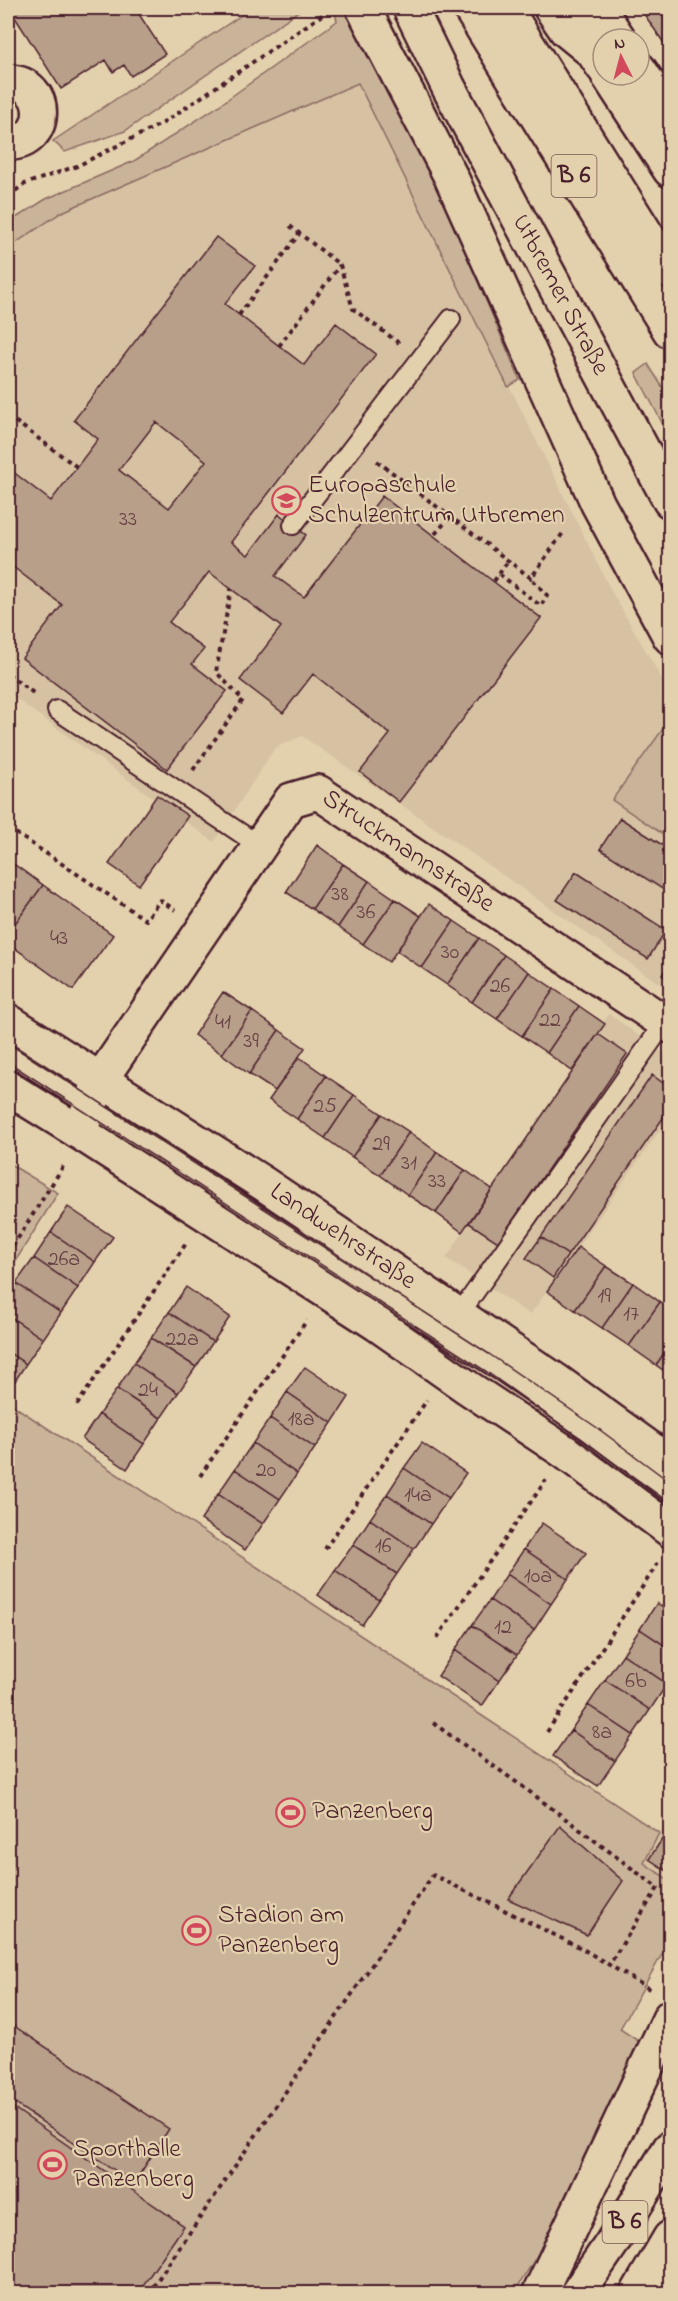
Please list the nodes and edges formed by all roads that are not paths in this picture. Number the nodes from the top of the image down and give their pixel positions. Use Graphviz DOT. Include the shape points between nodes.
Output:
graph roads {
  1 [pos="363,8"];
  2 [pos="399,8"];
  3 [pos="410,8"];
  4 [pos="551,8"];
  5 [pos="576,8"];
  6 [pos="598,8"];
  7 [pos="490,11"];
  8 [pos="601,27"];
  9 [pos="591,32"];
  10 [pos="591,48"];
  11 [pos="8,82"];
  12 [pos="623,87"];
  13 [pos="651,87"];
  14 [pos="449,88"];
  15 [pos="670,116"];
  16 [pos="8,142"];
  17 [pos="670,170"];
  18 [pos="670,272"];
  19 [pos="451,320"];
  20 [pos="670,331"];
  21 [pos="670,501"];
  22 [pos="293,525"];
  23 [pos="670,637"];
  24 [pos="57,710"];
  25 [pos="260,846"];
  26 [pos="8,1021"];
  27 [pos="668,1024"];
  28 [pos="8,1053"];
  29 [pos="8,1088"];
  30 [pos="90,1106"];
  31 [pos="458,1316"];
  32 [pos="670,1463"];
  33 [pos="670,1493"];
  34 [pos="670,1530"];
  35 [pos="662,2004"];
  36 [pos="670,2148"];
  37 [pos="670,2238"];
  38 [pos="670,2286"];
  39 [pos="539,2294"];
  40 [pos="577,2294"];
  41 [pos="637,2294"];
  42 [pos="664,2294"];
  1 -- 23 [label="main road" via="451,177 598,504"];
  2 -- 14 [label="main road"];
  3 -- 14 [label="main road"];
  4 -- 10 [label="main road" via="566,30"];
  5 -- 9 [label="main road"];
  6 -- 8 [label="main road"];
  7 -- 18 [label="main road, B 6"];
  7 -- 20 [label="main road, B 6"];
  11 -- 16 [label="main road" via="33,92 40,117 27,138"];
  12 -- 17 [label="main road"];
  13 -- 15 [label="main road"];
  14 -- 21 [label="main road, Utbremer Straße"];
  19 -- 22 [label="lane"];
  24 -- 25 [label="lane"];
  25 -- 27 [label="main road, Struckmannstraße" via="291,800 318,792"];
  25 -- 30 [label="main road, Struckmannstraße"];
  26 -- 30 [label="main road, Landwehrstraße"];
  27 -- 31 [label="lane"];
  28 -- 30 [label="lane"];
  29 -- 30 [label="main road, Landwehrstraße"];
  30 -- 31 [label="main road, Landwehrstraße" via="264,1184"];
  30 -- 33 [label="lane" via="500,1371"];
  30 -- 34 [label="main road, Landwehrstraße" via="206,1213 378,1324 565,1452"];
  31 -- 32 [label="main road, Landwehrstraße"];
  35 -- 39 [label="main road"];
  36 -- 40 [label="main road, B 6"];
  37 -- 41 [label="main road, B 6"];
  38 -- 42 [label="main road"];
}
